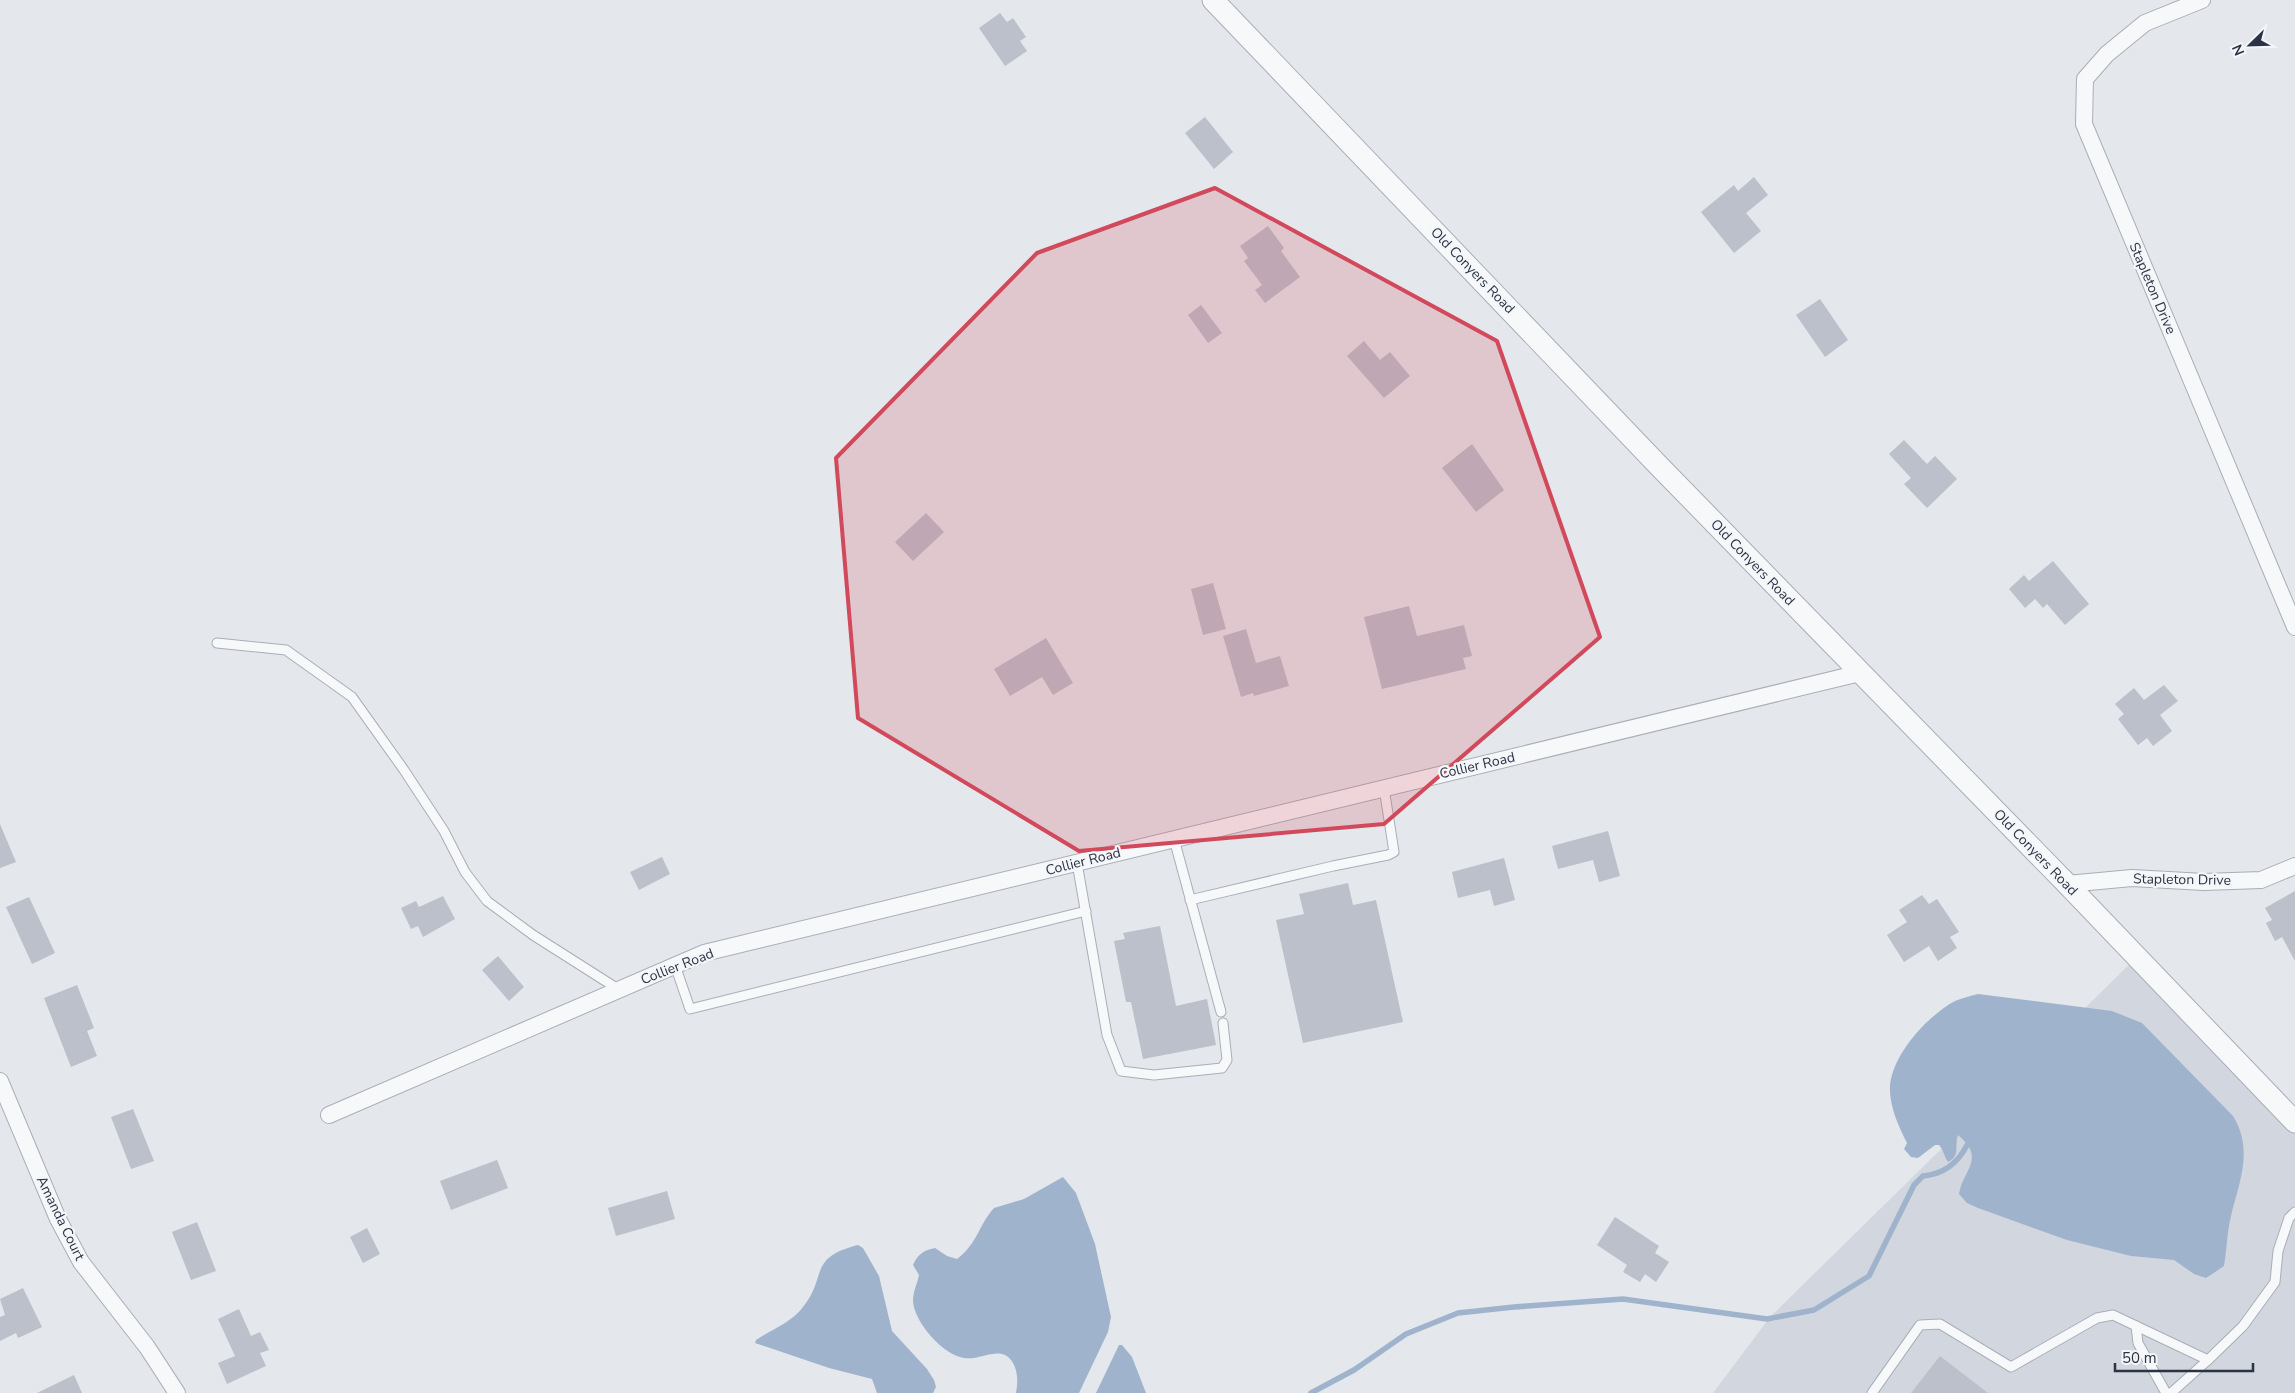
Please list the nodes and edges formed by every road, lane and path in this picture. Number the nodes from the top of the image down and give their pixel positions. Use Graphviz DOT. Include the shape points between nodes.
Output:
graph roads {
  1 [pos="1214,0"];
  2 [pos="2202,0"];
  3 [pos="2295,626"];
  4 [pos="217,643"];
  5 [pos="1860,673"];
  6 [pos="1384,788"];
  7 [pos="1174,839"];
  8 [pos="1077,863"];
  9 [pos="2295,866"];
  10 [pos="2067,884"];
  11 [pos="1190,900"];
  12 [pos="1086,911"];
  13 [pos="675,965"];
  14 [pos="618,989"];
  15 [pos="1221,1012"];
  16 [pos="1223,1023"];
  17 [pos="0,1081"];
  18 [pos="329,1115"];
  19 [pos="2295,1122"];
  20 [pos="2295,1212"];
  21 [pos="2136,1326"];
  22 [pos="2208,1360"];
  23 [pos="177,1393"];
  24 [pos="1872,1393"];
  25 [pos="2166,1393"];
  26 [pos="2171,1393"];
  1 -- 5 [label="street, Old Conyers Road"];
  2 -- 3 [label="street, Stapleton Drive" via="2146,24 2108,54 2085,78 2084,124"];
  4 -- 14 [label="lane" via="286,650 352,697 404,770 444,831 465,872 487,901 547,945"];
  5 -- 6 [label="street, Collier Road"];
  5 -- 10 [label="street, Old Conyers Road"];
  6 -- 7 [label="street, Collier Road"];
  6 -- 11 [label="lane" via="1394,852"];
  7 -- 8 [label="street, Collier Road"];
  7 -- 11 [label="lane"];
  8 -- 12 [label="lane"];
  8 -- 13 [label="street, Collier Road" via="704,953"];
  9 -- 10 [label="street, Stapleton Drive" via="2261,880 2204,882 2132,878"];
  10 -- 19 [label="street, Old Conyers Road"];
  11 -- 15 [label="lane"];
  12 -- 13 [label="lane" via="690,1009"];
  12 -- 16 [label="lane" via="1107,1035 1121,1070 1154,1076 1222,1068 1227,1060"];
  13 -- 14 [label="street, Collier Road"];
  14 -- 18 [label="street, Collier Road"];
  17 -- 23 [label="street, Amanda Court" via="58,1220 81,1262 147,1347"];
  20 -- 22 [label="lane" via="2289,1218 2278,1251 2275,1282 2244,1326"];
  21 -- 22 [label="lane"];
  21 -- 24 [label="lane" via="2113,1315 2097,1318 2011,1367 1940,1324 1920,1325"];
  21 -- 25 [label="lane" via="2138,1343"];
  22 -- 26 [label="lane"];
}
